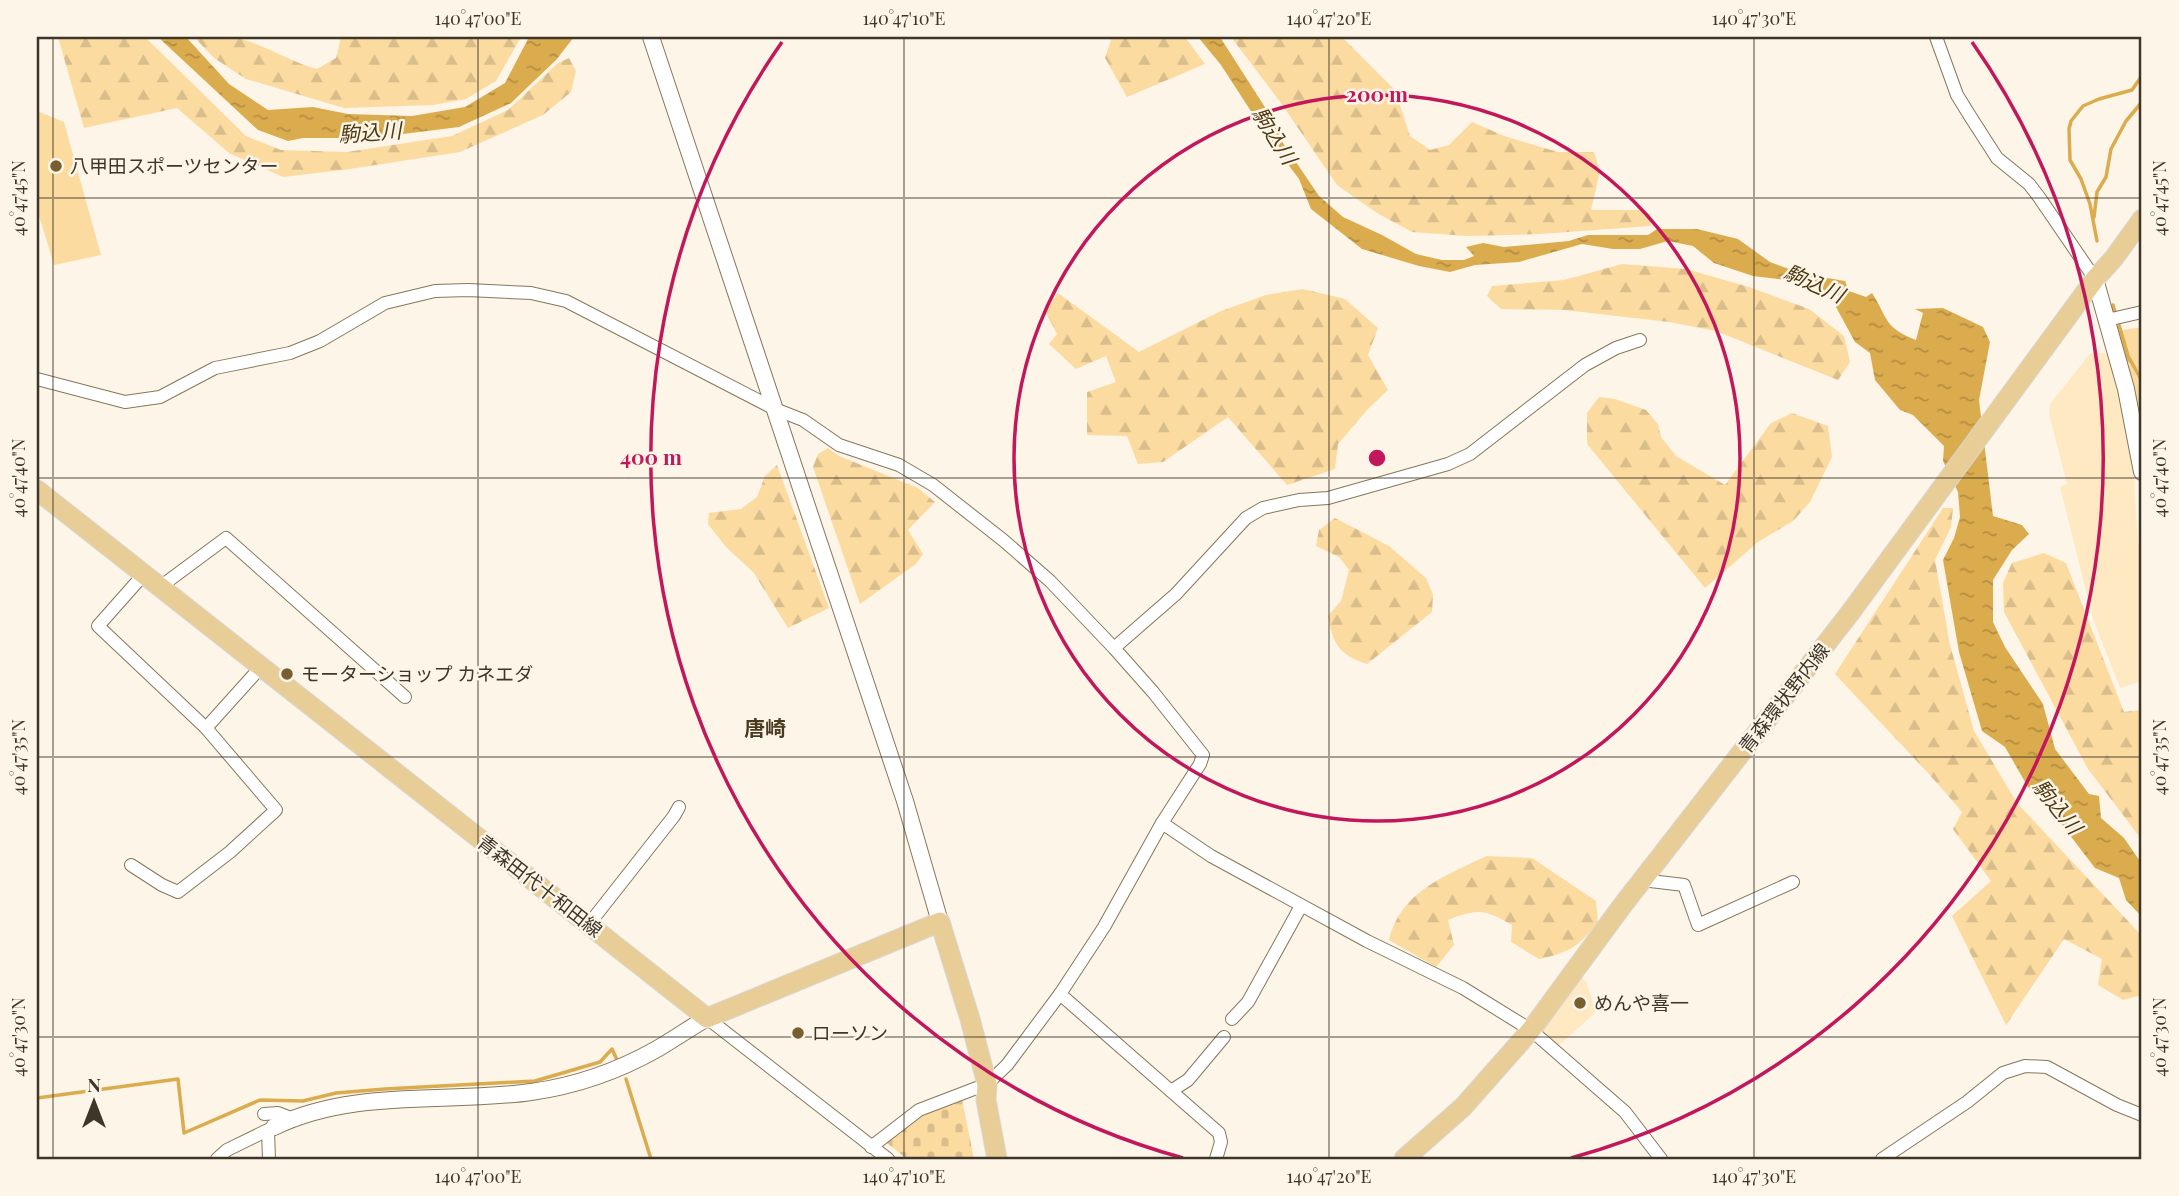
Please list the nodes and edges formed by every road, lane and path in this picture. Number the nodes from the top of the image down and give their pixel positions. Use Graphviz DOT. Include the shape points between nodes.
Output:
graph roads {
  1 [pos="651,37"];
  2 [pos="1936,37"];
  3 [pos="2142,219"];
  4 [pos="2095,279"];
  5 [pos="2142,312"];
  6 [pos="2107,320"];
  7 [pos="1640,340"];
  8 [pos="37,379"];
  9 [pos="775,409"];
  10 [pos="2142,472"];
  11 [pos="37,491"];
  12 [pos="152,581"];
  13 [pos="1114,648"];
  14 [pos="260,668"];
  15 [pos="405,696"];
  16 [pos="206,728"];
  17 [pos="678,807"];
  18 [pos="1162,823"];
  19 [pos="131,865"];
  20 [pos="1642,880"];
  21 [pos="1793,882"];
  22 [pos="1301,906"];
  23 [pos="940,922"];
  24 [pos="589,924"];
  25 [pos="1060,995"];
  26 [pos="707,1018"];
  27 [pos="1232,1019"];
  28 [pos="1531,1030"];
  29 [pos="1224,1037"];
  30 [pos="988,1088"];
  31 [pos="1171,1091"];
  32 [pos="2142,1115"];
  33 [pos="269,1124"];
  34 [pos="871,1147"];
  35 [pos="217,1159"];
  36 [pos="269,1159"];
  37 [pos="888,1159"];
  38 [pos="997,1159"];
  39 [pos="1007,1159"];
  40 [pos="1216,1159"];
  41 [pos="1404,1159"];
  42 [pos="1661,1159"];
  43 [pos="1882,1159"];
  1 -- 9 [label="street"];
  2 -- 4 [label="street" via="1957,95 1997,158 2029,184"];
  3 -- 4 [label="main road, 青森環状野内線"];
  4 -- 6 [label="street"];
  4 -- 20 [label="main road, 青森環状野内線" via="1850,613"];
  5 -- 6 [label="street"];
  6 -- 10 [label="street"];
  7 -- 13 [label="street" via="1584,365 1459,459 1328,498 1299,500 1255,513 1176,594"];
  8 -- 9 [label="street" via="125,402 160,397 215,368 290,353 320,341 385,303 435,291 468,290 531,293 566,301"];
  9 -- 13 [label="street" via="803,420 839,444 898,465 933,485 1050,581"];
  9 -- 23 [label="street" via="905,801"];
  11 -- 12 [label="main road, 青森田代十和田線"];
  12 -- 14 [label="main road, 青森田代十和田線"];
  12 -- 15 [label="street" via="226,538"];
  12 -- 16 [label="street" via="98,626"];
  13 -- 18 [label="street" via="1203,755"];
  14 -- 16 [label="street"];
  14 -- 24 [label="main road, 青森田代十和田線"];
  16 -- 19 [label="street" via="276,810 178,892"];
  17 -- 24 [label="street"];
  18 -- 22 [label="street"];
  18 -- 25 [label="street"];
  20 -- 21 [label="street" via="1684,885 1698,925"];
  20 -- 28 [label="main road, 青森環状野内線"];
  22 -- 27 [label="street" via="1248,1002"];
  22 -- 28 [label="street" via="1463,988"];
  23 -- 26 [label="main road"];
  23 -- 30 [label="main road"];
  24 -- 26 [label="main road, 青森田代十和田線"];
  25 -- 30 [label="street"];
  25 -- 31 [label="street"];
  26 -- 33 [label="street" via="630,1063 564,1086 494,1096 341,1105"];
  26 -- 34 [label="street"];
  28 -- 41 [label="main road, 青森環状野内線" via="1462,1107"];
  28 -- 42 [label="street" via="1625,1111"];
  29 -- 31 [label="street" via="1188,1080"];
  30 -- 34 [label="street" via="925,1107"];
  30 -- 38 [label="main road"];
  30 -- 39 [label="main road"];
  31 -- 40 [label="street" via="1219,1133"];
  32 -- 43 [label="street" via="2047,1067 2025,1066 2003,1073"];
  33 -- 35 [label="street"];
  33 -- 36 [label="street"];
  34 -- 37 [label="street"];
}
